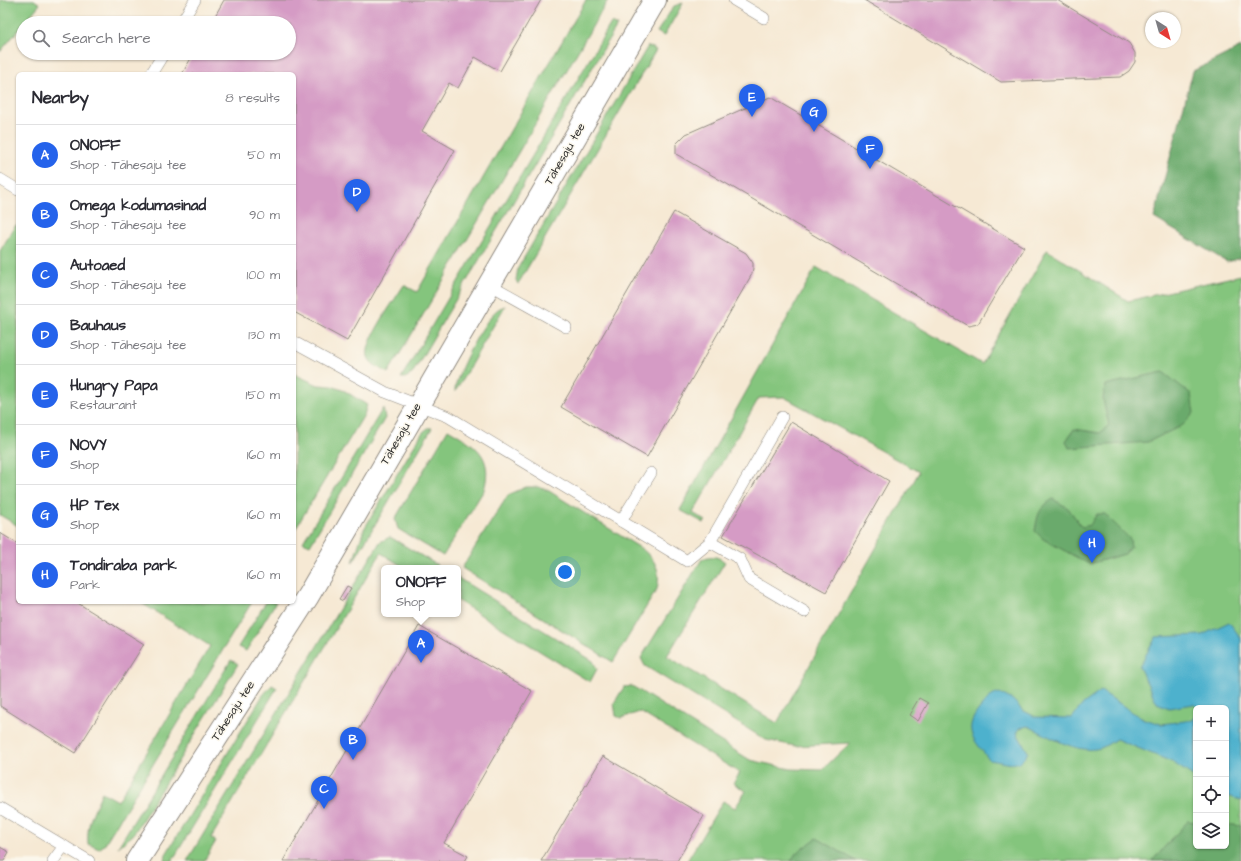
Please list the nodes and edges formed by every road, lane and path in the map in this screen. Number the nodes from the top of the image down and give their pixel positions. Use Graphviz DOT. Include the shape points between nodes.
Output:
graph roads {
  1 [pos="195,0"];
  2 [pos="655,0"];
  3 [pos="734,0"];
  4 [pos="185,16"];
  5 [pos="764,18"];
  6 [pos="160,60"];
  7 [pos="152,72"];
  8 [pos="0,179"];
  9 [pos="16,189"];
  10 [pos="489,284"];
  11 [pos="566,327"];
  12 [pos="296,343"];
  13 [pos="418,404"];
  14 [pos="782,417"];
  15 [pos="651,473"];
  16 [pos="621,521"];
  17 [pos="710,542"];
  18 [pos="805,612"];
  19 [pos="0,808"];
  20 [pos="64,846"];
  21 [pos="53,861"];
  22 [pos="89,861"];
  23 [pos="136,861"];
  1 -- 4 [label="lane"];
  2 -- 10 [label="street, Tähesaju tee"];
  3 -- 5 [label="lane"];
  6 -- 7 [label="lane"];
  8 -- 9 [label="lane"];
  10 -- 11 [label="lane"];
  10 -- 13 [label="street, Tähesaju tee"];
  12 -- 13 [label="lane" via="385,392"];
  13 -- 16 [label="lane" via="449,417"];
  13 -- 23 [label="street, Tähesaju tee" via="308,596"];
  14 -- 17 [label="lane"];
  15 -- 16 [label="lane"];
  16 -- 17 [label="lane" via="687,561"];
  17 -- 18 [label="lane" via="740,559 749,579"];
  19 -- 20 [label="lane"];
  20 -- 21 [label="lane"];
  20 -- 22 [label="lane"];
}
